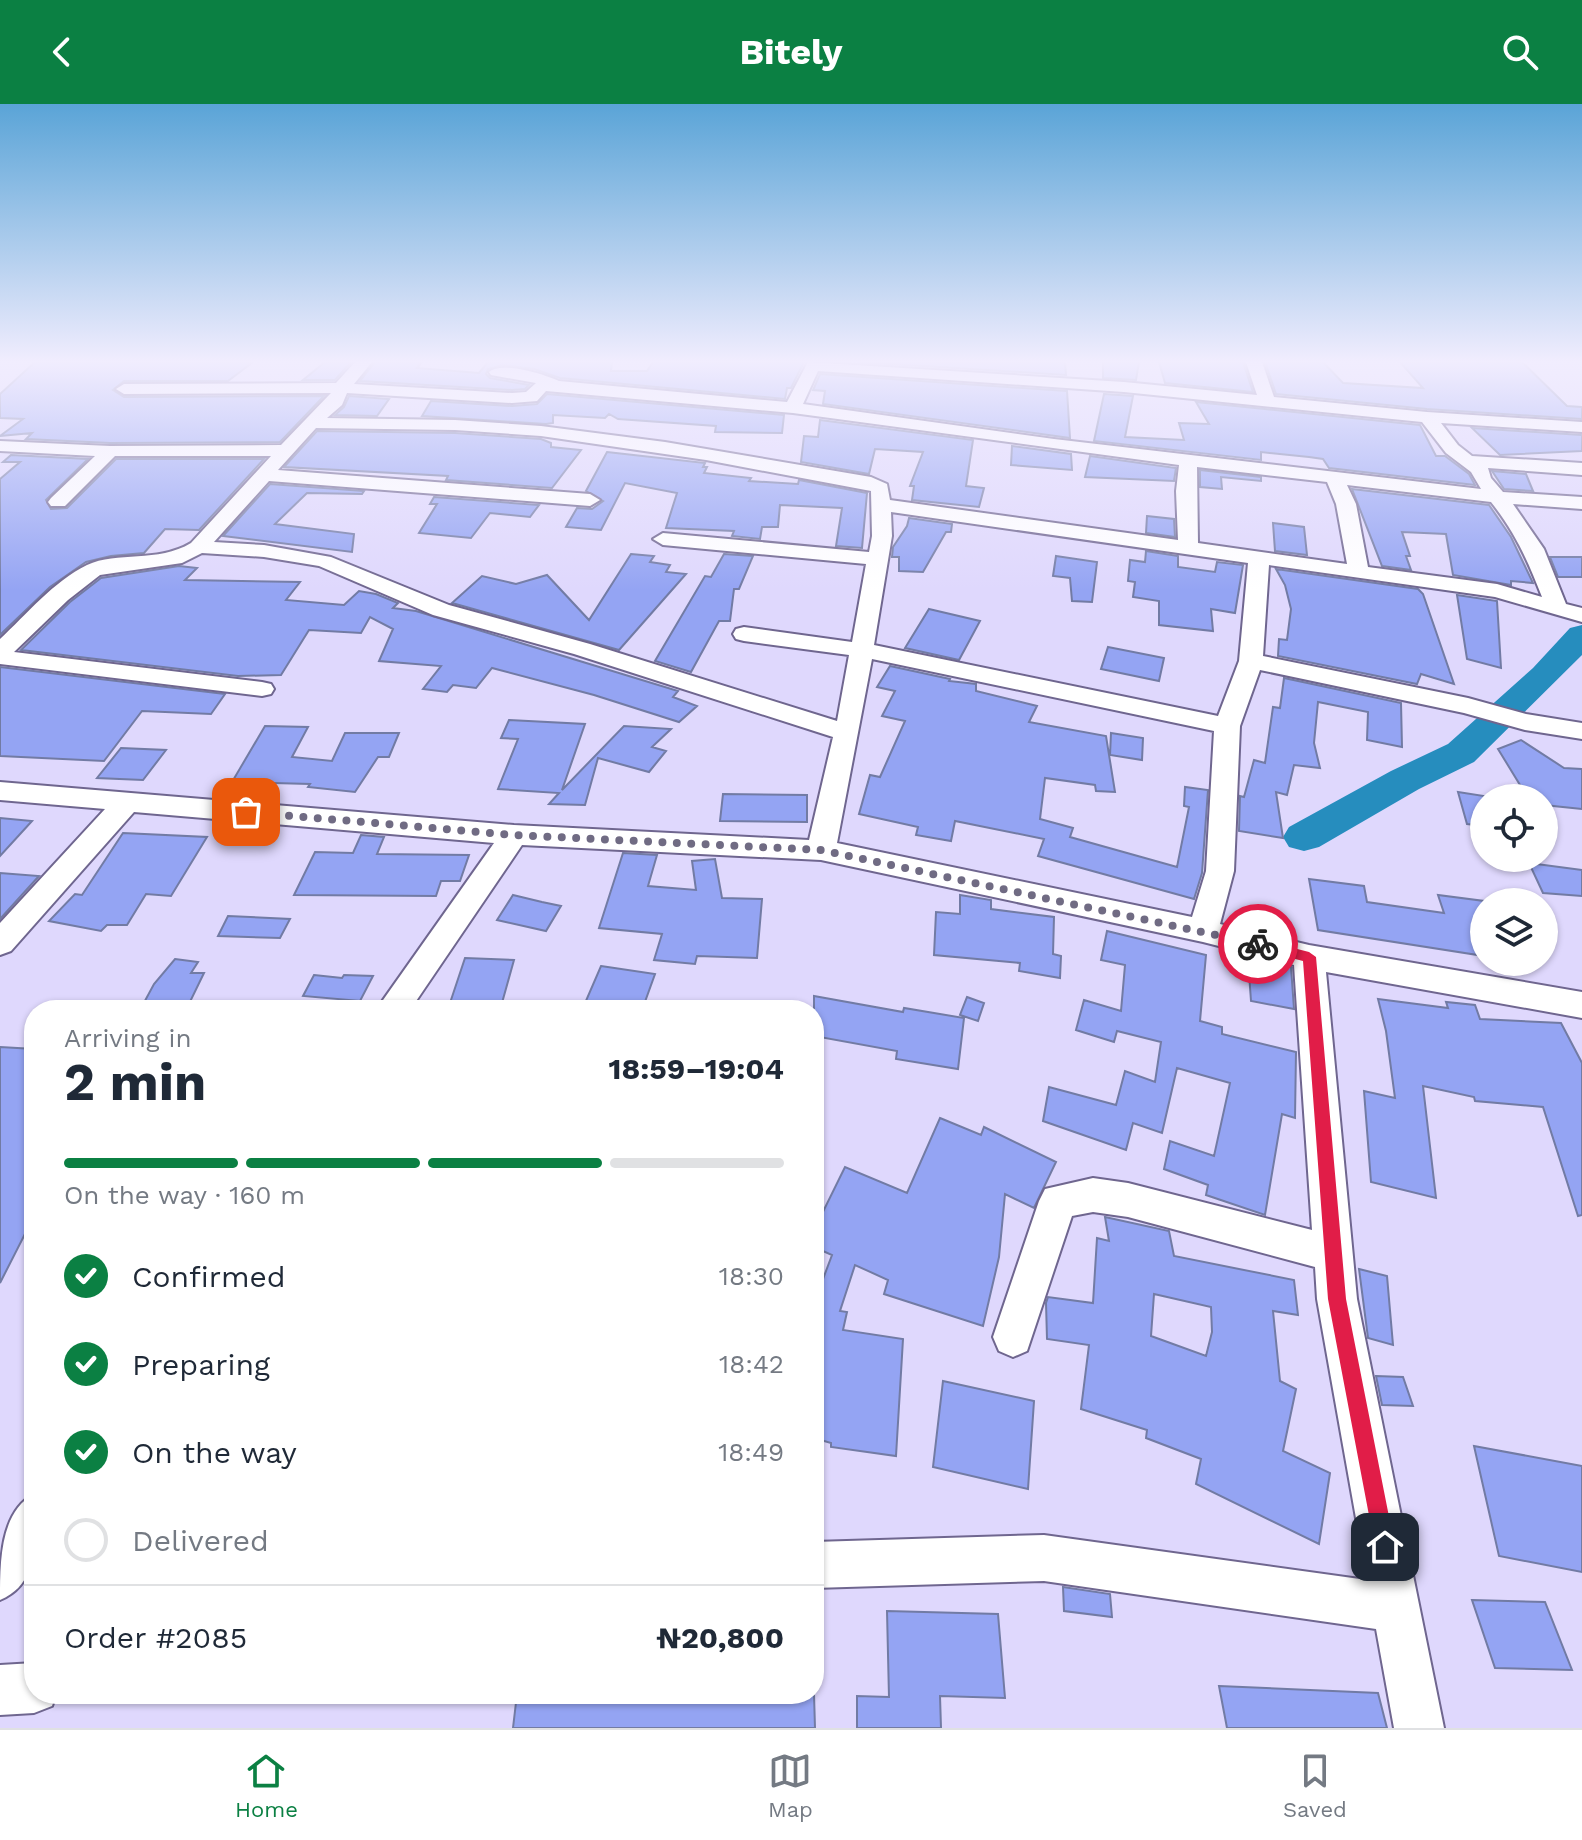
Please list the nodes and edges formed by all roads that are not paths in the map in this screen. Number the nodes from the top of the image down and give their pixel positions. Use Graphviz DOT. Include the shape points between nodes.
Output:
graph roads {
  1 [pos="298,438"];
  2 [pos="583,438"];
  3 [pos="1009,438"];
  4 [pos="1443,438"];
  5 [pos="0,446"];
  6 [pos="288,450"];
  7 [pos="110,451"];
  8 [pos="1190,458"];
  9 [pos="1471,461"];
  10 [pos="1582,469"];
  11 [pos="266,475"];
  12 [pos="1334,478"];
  13 [pos="1495,497"];
  14 [pos="590,500"];
  15 [pos="58,502"];
  16 [pos="1582,503"];
  17 [pos="881,505"];
  18 [pos="663,539"];
  19 [pos="198,547"];
  20 [pos="1188,547"];
  21 [pos="1259,558"];
  22 [pos="878,559"];
  23 [pos="1359,574"];
  24 [pos="1557,608"];
  25 [pos="1582,615"];
  26 [pos="744,634"];
  27 [pos="863,650"];
  28 [pos="0,654"];
  29 [pos="1251,661"];
  30 [pos="262,689"];
  31 [pos="1227,726"];
  32 [pos="1582,731"];
  33 [pos="847,733"];
  34 [pos="0,791"];
  35 [pos="127,802"];
  36 [pos="514,835"];
  37 [pos="821,850"];
  38 [pos="1203,931"];
  39 [pos="0,943"];
  40 [pos="1309,957"];
  41 [pos="399,1000"];
  42 [pos="1579,1011"];
  43 [pos="1334,1254"];
  44 [pos="1013,1337"];
  45 [pos="24,1535"];
  46 [pos="824,1565"];
  47 [pos="0,1577"];
  48 [pos="1396,1608"];
  49 [pos="24,1689"];
  50 [pos="0,1690"];
  51 [pos="1419,1728"];
  1 -- 6 [label="street"];
  2 -- 17 [label="street" via="871,483 880,488"];
  3 -- 8 [label="street"];
  4 -- 9 [label="street"];
  5 -- 7 [label="street"];
  6 -- 7 [label="street"];
  6 -- 11 [label="street"];
  7 -- 15 [label="street"];
  8 -- 12 [label="street"];
  8 -- 20 [label="street" via="1185,475"];
  9 -- 10 [label="street"];
  9 -- 13 [label="street"];
  11 -- 14 [label="street"];
  11 -- 19 [label="street"];
  12 -- 13 [label="street"];
  12 -- 23 [label="street" via="1346,504"];
  13 -- 16 [label="street"];
  13 -- 24 [label="street" via="1534,549"];
  17 -- 20 [label="street"];
  17 -- 22 [label="street"];
  18 -- 22 [label="street"];
  19 -- 28 [label="street" via="182,557 94,570 60,595"];
  19 -- 33 [label="street" via="324,561 441,610"];
  20 -- 21 [label="street"];
  21 -- 23 [label="street"];
  21 -- 29 [label="street"];
  22 -- 27 [label="street"];
  23 -- 24 [label="street" via="1497,591"];
  24 -- 25 [label="street"];
  26 -- 27 [label="street"];
  27 -- 31 [label="street"];
  27 -- 33 [label="street"];
  28 -- 30 [label="street"];
  29 -- 31 [label="street"];
  29 -- 32 [label="street"];
  31 -- 38 [label="street" via="1220,871"];
  33 -- 37 [label="street"];
  34 -- 35 [label="street"];
  35 -- 36 [label="street"];
  35 -- 39 [label="street"];
  36 -- 37 [label="street"];
  36 -- 41 [label="street"];
  37 -- 38 [label="street"];
  38 -- 40 [label="street"];
  40 -- 42 [label="street"];
  40 -- 43 [label="street"];
  43 -- 44 [label="street" via="1128,1200 1093,1195 1058,1201"];
  43 -- 48 [label="street" via="1337,1299"];
  45 -- 47 [label="street"];
  46 -- 48 [label="street" via="1044,1558"];
  48 -- 51 [label="street"];
  49 -- 50 [label="street"];
}
